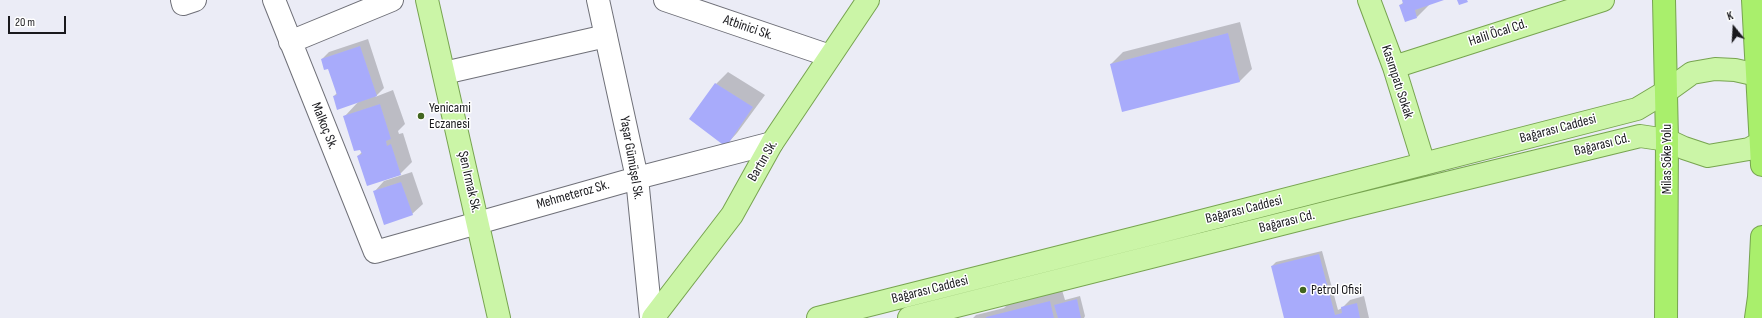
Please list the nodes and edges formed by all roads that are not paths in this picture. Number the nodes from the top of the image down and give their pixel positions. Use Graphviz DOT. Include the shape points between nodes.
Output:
graph roads {
  1 [pos="182,0"];
  2 [pos="195,0"];
  3 [pos="274,0"];
  4 [pos="392,0"];
  5 [pos="427,0"];
  6 [pos="598,0"];
  7 [pos="665,0"];
  8 [pos="868,0"];
  9 [pos="1368,0"];
  10 [pos="1603,0"];
  11 [pos="1664,0"];
  12 [pos="1753,0"];
  13 [pos="704,6"];
  14 [pos="606,36"];
  15 [pos="290,42"];
  16 [pos="830,56"];
  17 [pos="1394,67"];
  18 [pos="444,73"];
  19 [pos="1760,75"];
  20 [pos="1667,91"];
  21 [pos="1667,140"];
  22 [pos="772,143"];
  23 [pos="1761,143"];
  24 [pos="1424,164"];
  25 [pos="1762,165"];
  26 [pos="636,178"];
  27 [pos="478,222"];
  28 [pos="1159,232"];
  29 [pos="1762,237"];
  30 [pos="375,252"];
  31 [pos="1164,254"];
  32 [pos="500,318"];
  33 [pos="652,318"];
  34 [pos="818,318"];
  35 [pos="909,318"];
  36 [pos="1666,318"];
  37 [pos="1756,318"];
  1 -- 2 [label="street" via="183,4"];
  3 -- 15 [label="street, Malkoç Sk."];
  4 -- 15 [label="street"];
  5 -- 18 [label="main road, Şen Irmak Sk."];
  6 -- 14 [label="street, Yaşar Gümüşel Sk."];
  7 -- 13 [label="street, Atbinici Sk."];
  8 -- 16 [label="main road, Bartın Sk."];
  9 -- 17 [label="main road, Kasımpatı Sokak"];
  10 -- 17 [label="main road, Halil Öcal Cd."];
  11 -- 20 [label="highway, Milas Söke Yolu"];
  12 -- 19 [label="highway"];
  13 -- 16 [label="street, Atbinici Sk."];
  14 -- 18 [label="street"];
  14 -- 26 [label="street, Yaşar Gümüşel Sk."];
  15 -- 30 [label="street, Malkoç Sk."];
  16 -- 22 [label="main road, Bartın Sk."];
  17 -- 24 [label="main road, Kasımpatı Sokak"];
  18 -- 27 [label="main road, Şen Irmak Sk."];
  19 -- 20 [label="main road" via="1715,68 1692,73"];
  19 -- 23 [label="highway"];
  20 -- 21 [label="highway, Milas Söke Yolu"];
  20 -- 24 [label="main road, Bağarası Caddesi" via="1637,109"];
  21 -- 23 [label="main road" via="1708,156 1749,149"];
  21 -- 31 [label="main road, Bağarası Cd." via="1640,136"];
  21 -- 36 [label="highway, Milas Söke Yolu"];
  22 -- 26 [label="street, Mehmeteroz Sk."];
  22 -- 33 [label="main road, Bartın Sk." via="732,215"];
  23 -- 25 [label="highway"];
  24 -- 28 [label="main road, Bağarası Caddesi"];
  26 -- 27 [label="street, Mehmeteroz Sk."];
  26 -- 33 [label="street, Yaşar Gümüşel Sk."];
  27 -- 30 [label="street, Mehmeteroz Sk."];
  27 -- 32 [label="main road, Şen Irmak Sk."];
  28 -- 31 [label="street"];
  28 -- 34 [label="main road, Bağarası Caddesi"];
  29 -- 37 [label="highway"];
  31 -- 35 [label="main road, Bağarası Cd."];
}
